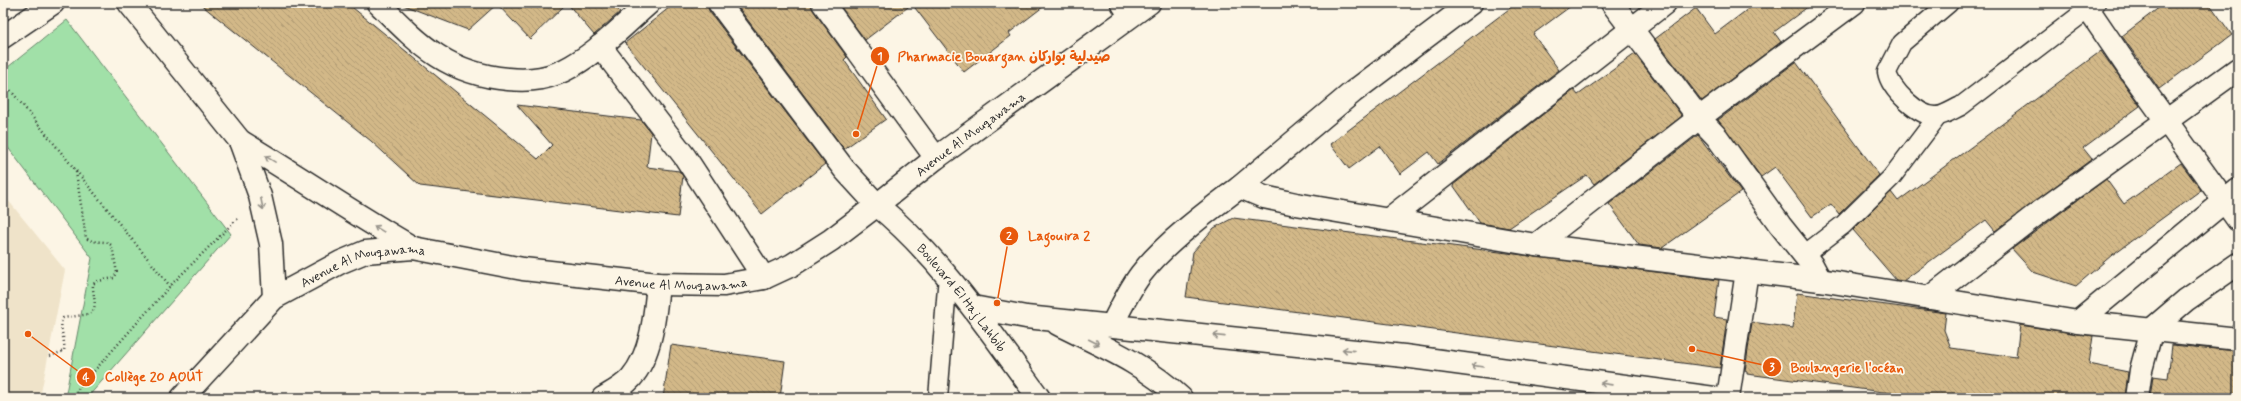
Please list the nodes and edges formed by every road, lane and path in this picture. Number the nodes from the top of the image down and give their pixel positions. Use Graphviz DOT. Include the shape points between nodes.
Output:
graph roads {
  1 [pos="53,3"];
  2 [pos="129,3"];
  3 [pos="378,3"];
  4 [pos="649,3"];
  5 [pos="720,3"];
  6 [pos="823,3"];
  7 [pos="1149,3"];
  8 [pos="1471,3"];
  9 [pos="1612,3"];
  10 [pos="1665,3"];
  11 [pos="1854,3"];
  12 [pos="1948,3"];
  13 [pos="2089,5"];
  14 [pos="1126,9"];
  15 [pos="1631,30"];
  16 [pos="3,37"];
  17 [pos="600,46"];
  18 [pos="2238,68"];
  19 [pos="3,81"];
  20 [pos="1938,116"];
  21 [pos="1699,118"];
  22 [pos="2166,121"];
  23 [pos="240,141"];
  24 [pos="936,158"];
  25 [pos="76,171"];
  26 [pos="1240,187"];
  27 [pos="2231,195"];
  28 [pos="260,196"];
  29 [pos="877,206"];
  30 [pos="1389,219"];
  31 [pos="2238,220"];
  32 [pos="1536,245"];
  33 [pos="413,248"];
  34 [pos="1804,255"];
  35 [pos="2238,264"];
  36 [pos="1747,271"];
  37 [pos="948,275"];
  38 [pos="764,278"];
  39 [pos="1820,280"];
  40 [pos="658,284"];
  41 [pos="170,286"];
  42 [pos="274,298"];
  43 [pos="1929,298"];
  44 [pos="973,307"];
  45 [pos="1047,318"];
  46 [pos="2078,322"];
  47 [pos="1112,325"];
  48 [pos="2152,329"];
  49 [pos="2238,339"];
  50 [pos="50,356"];
  51 [pos="70,398"];
  52 [pos="182,398"];
  53 [pos="603,398"];
  54 [pos="938,398"];
  55 [pos="1038,398"];
  56 [pos="1181,398"];
  57 [pos="1714,398"];
  58 [pos="1728,398"];
  59 [pos="2137,398"];
  1 -- 16 [label="street"];
  2 -- 23 [label="street"];
  3 -- 17 [label="street" via="433,54 461,70 488,77 529,81 556,74 573,66"];
  4 -- 17 [label="street"];
  5 -- 29 [label="street, Boulevard El Haj Lahbib" via="844,169"];
  6 -- 24 [label="street"];
  7 -- 14 [label="street, Avenue Al Mouqawama"];
  8 -- 26 [label="street" via="1353,92"];
  9 -- 15 [label="street"];
  10 -- 15 [label="street"];
  11 -- 21 [label="street"];
  12 -- 20 [label="lane" via="1902,43 1887,72 1890,84 1923,114"];
  13 -- 20 [label="lane" via="1978,95"];
  13 -- 22 [label="street"];
  14 -- 24 [label="street, Avenue Al Mouqawama"];
  15 -- 21 [label="street"];
  15 -- 30 [label="street"];
  17 -- 38 [label="street" via="685,157"];
  18 -- 22 [label="street"];
  19 -- 25 [label="path"];
  20 -- 34 [label="lane" via="1891,178 1843,224"];
  21 -- 32 [label="street"];
  21 -- 34 [label="street" via="1717,137"];
  22 -- 27 [label="street"];
  22 -- 43 [label="street" via="1972,263"];
  23 -- 28 [label="street"];
  33 -- 23 [label="street, one-way" via="344,208 306,181"];
  24 -- 29 [label="street, Avenue Al Mouqawama"];
  25 -- 41 [label="path"];
  25 -- 50 [label="path" via="86,238 92,242 104,242 112,246 116,273 114,278 93,284 94,311 90,314 63,318 61,322 64,351"];
  26 -- 30 [label="street" via="1264,197 1296,204"];
  26 -- 47 [label="street" via="1190,226 1142,273"];
  27 -- 31 [label="street"];
  27 -- 46 [label="street"];
  28 -- 41 [label="path"];
  28 -- 42 [label="street, one-way" via="271,244"];
  29 -- 37 [label="street, Boulevard El Haj Lahbib" via="899,224"];
  29 -- 38 [label="street, Avenue Al Mouqawama" via="792,265"];
  30 -- 32 [label="street"];
  32 -- 36 [label="street"];
  33 -- 40 [label="street, Avenue Al Mouqawama" via="523,269"];
  33 -- 42 [label="street, Avenue Al Mouqawama" via="365,252"];
  34 -- 39 [label="street"];
  35 -- 48 [label="street" via="2186,300"];
  36 -- 39 [label="street"];
  36 -- 58 [label="street"];
  37 -- 44 [label="street, Boulevard El Haj Lahbib"];
  37 -- 54 [label="lane"];
  38 -- 40 [label="street, Avenue Al Mouqawama" via="724,285"];
  39 -- 43 [label="street"];
  40 -- 53 [label="street" via="649,342 640,361 631,378"];
  41 -- 51 [label="path"];
  42 -- 52 [label="street, Avenue Al Mouqawama"];
  43 -- 46 [label="street"];
  44 -- 45 [label="street" via="1026,317"];
  44 -- 55 [label="street, Boulevard El Haj Lahbib"];
  45 -- 47 [label="street"];
  45 -- 56 [label="street, one-way" via="1138,364 1161,379"];
  46 -- 48 [label="street"];
  57 -- 47 [label="street, one-way" via="1404,356"];
  48 -- 49 [label="street"];
  48 -- 59 [label="street" via="2141,370"];
}
